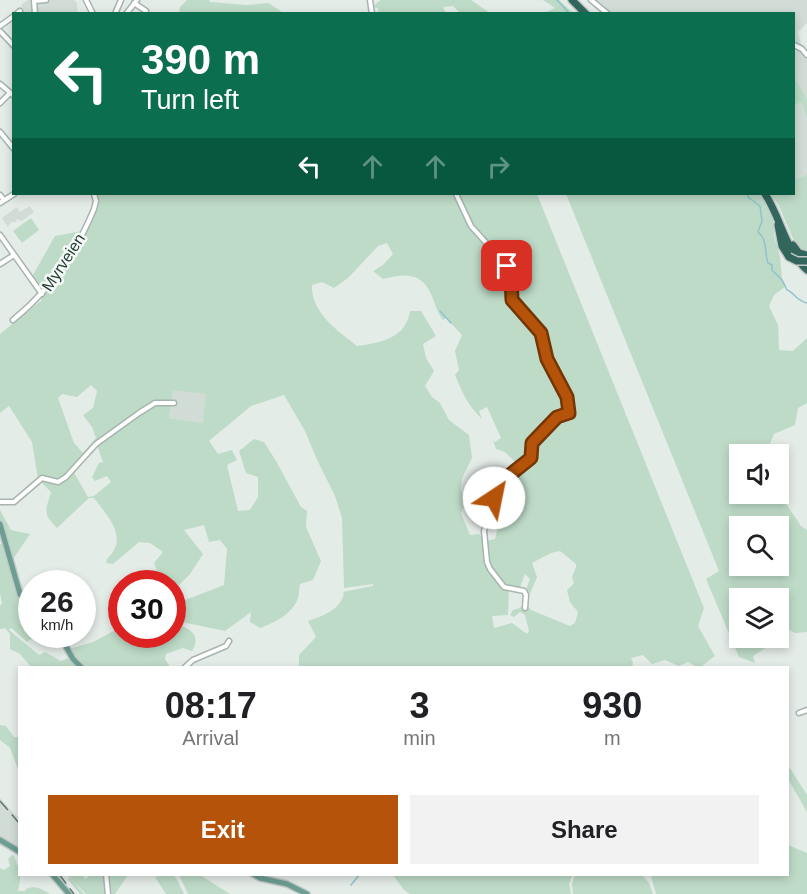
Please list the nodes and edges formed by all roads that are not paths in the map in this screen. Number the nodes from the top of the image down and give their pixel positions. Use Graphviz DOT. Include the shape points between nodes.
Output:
graph roads {
  1 [pos="46,0"];
  2 [pos="571,0"];
  3 [pos="591,0"];
  4 [pos="34,1"];
  5 [pos="136,2"];
  6 [pos="146,11"];
  7 [pos="583,12"];
  8 [pos="606,12"];
  9 [pos="12,17"];
  10 [pos="0,26"];
  11 [pos="0,31"];
  12 [pos="12,44"];
  13 [pos="796,46"];
  14 [pos="807,56"];
  15 [pos="0,84"];
  16 [pos="12,94"];
  17 [pos="0,103"];
  18 [pos="0,132"];
  19 [pos="12,147"];
  20 [pos="0,195"];
  21 [pos="94,195"];
  22 [pos="456,195"];
  23 [pos="766,195"];
  24 [pos="767,195"];
  25 [pos="2,202"];
  26 [pos="773,208"];
  27 [pos="786,233"];
  28 [pos="0,235"];
  29 [pos="14,255"];
  30 [pos="807,255"];
  31 [pos="807,261"];
  32 [pos="0,264"];
  33 [pos="807,269"];
  34 [pos="42,294"];
  35 [pos="13,320"];
  36 [pos="174,403"];
  37 [pos="0,502"];
  38 [pos="0,524"];
  39 [pos="18,587"];
  40 [pos="525,608"];
  41 [pos="229,641"];
  42 [pos="67,648"];
  43 [pos="80,666"];
  44 [pos="187,666"];
  45 [pos="807,710"];
  46 [pos="799,713"];
  47 [pos="0,841"];
  48 [pos="18,852"];
  49 [pos="54,876"];
  50 [pos="106,876"];
  51 [pos="258,876"];
  52 [pos="69,894"];
  53 [pos="108,894"];
  54 [pos="307,894"];
  1 -- 4 [label="street"];
  2 -- 7 [label="highway"];
  3 -- 8 [label="street"];
  5 -- 6 [label="street"];
  9 -- 10 [label="street"];
  11 -- 12 [label="street"];
  13 -- 14 [label="street"];
  15 -- 16 [label="street"];
  16 -- 17 [label="street"];
  18 -- 19 [label="street"];
  20 -- 25 [label="street"];
  21 -- 34 [label="street, Myrveien" via="95,206 80,238 66,264"];
  22 -- 40 [label="street" via="471,226 507,266 512,300 541,333 547,359 569,406 569,413 557,417 532,443 531,458 501,482 484,526 490,569 504,587 524,591"];
  23 -- 26 [label="highway"];
  24 -- 27 [label="highway"];
  26 -- 31 [label="highway, bridge" via="782,246 789,257"];
  26 -- 33 [label="highway" via="792,252"];
  27 -- 30 [label="highway" via="797,251"];
  27 -- 33 [label="highway"];
  28 -- 29 [label="street"];
  29 -- 32 [label="street"];
  29 -- 34 [label="street"];
  34 -- 35 [label="street, Myrveien"];
  36 -- 37 [label="street" via="155,403 139,413 96,444 58,482 42,478 14,502"];
  38 -- 39 [label="main road"];
  41 -- 44 [label="street"];
  42 -- 43 [label="main road"];
  45 -- 46 [label="street"];
  47 -- 48 [label="main road"];
  49 -- 52 [label="main road"];
  50 -- 53 [label="street"];
  51 -- 54 [label="main road"];
}
